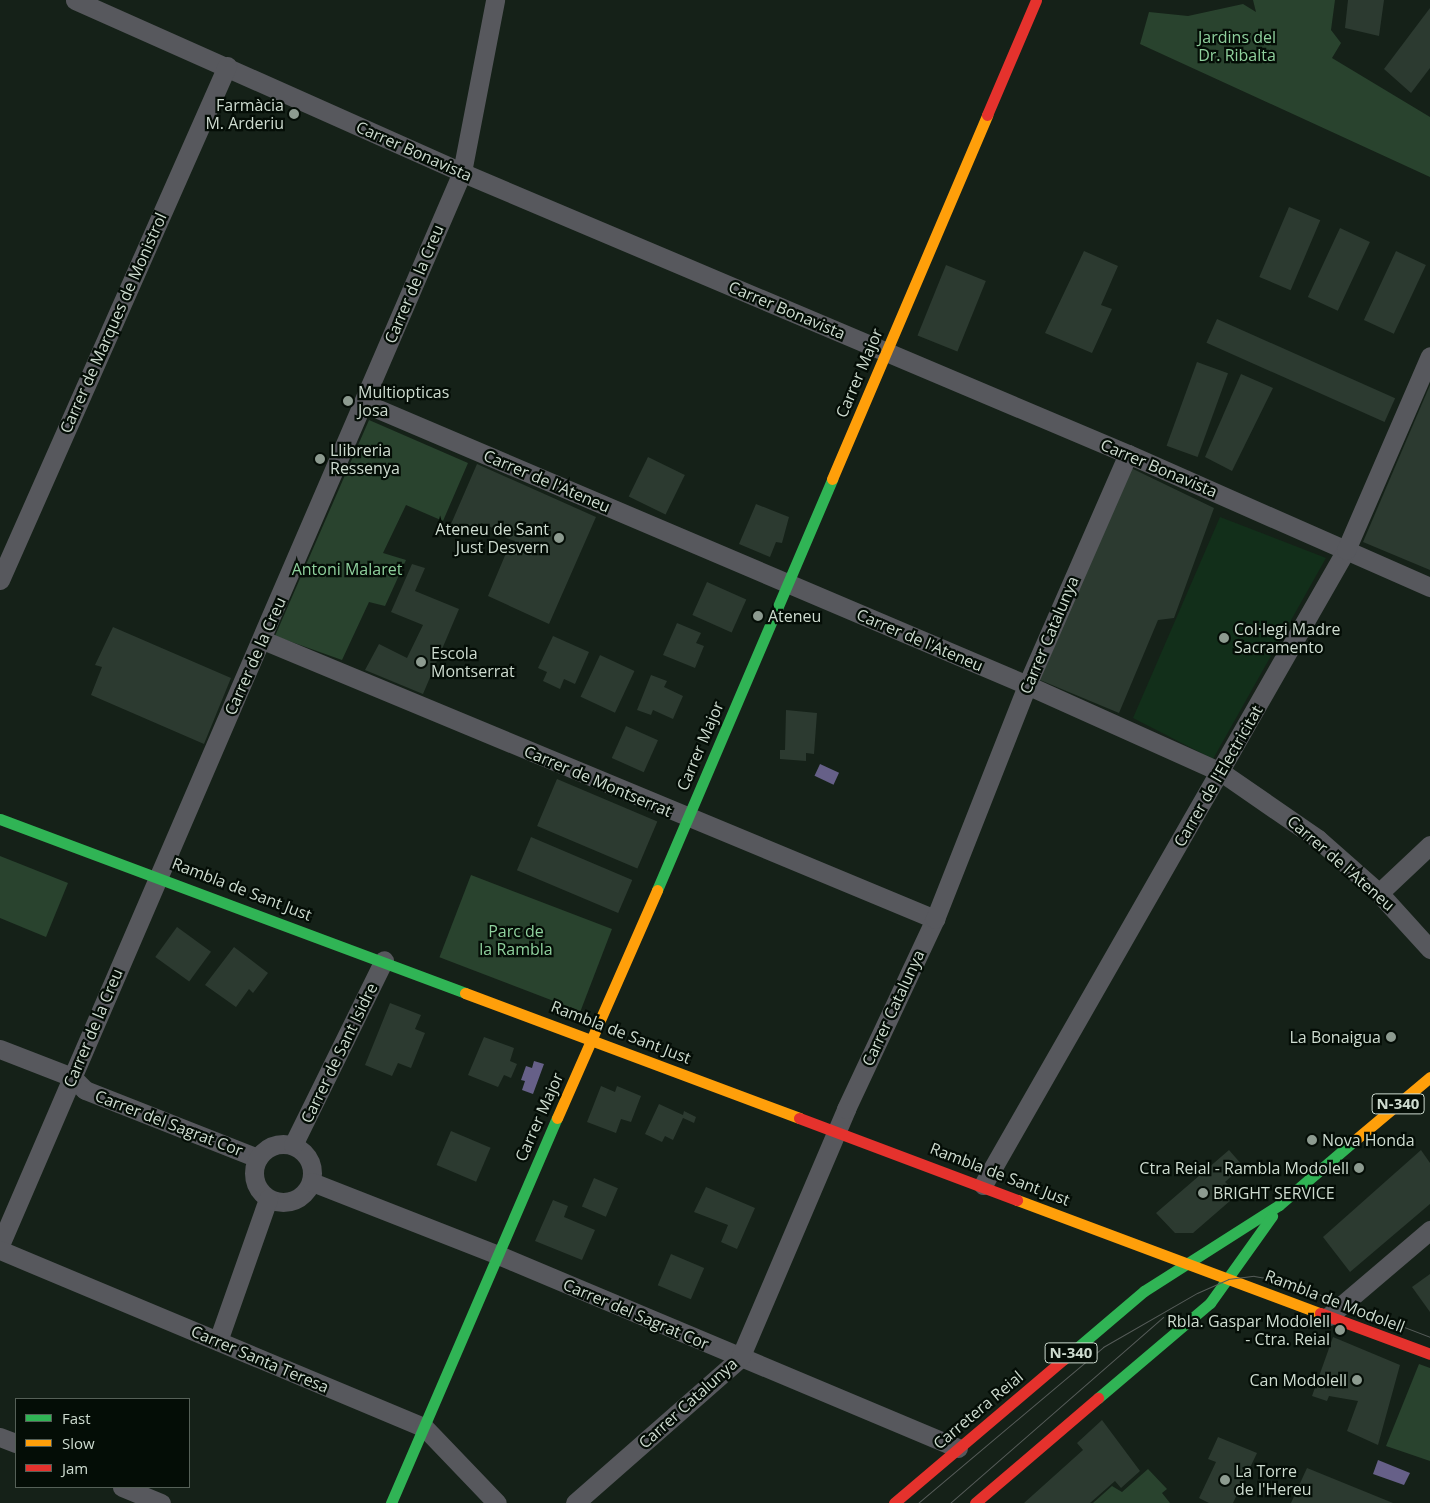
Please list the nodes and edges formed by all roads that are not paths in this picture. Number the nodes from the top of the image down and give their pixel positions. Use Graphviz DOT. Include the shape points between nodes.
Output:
graph roads {
  1 [pos="75,0"];
  2 [pos="495,0"];
  3 [pos="1036,0"];
  4 [pos="227,66"];
  5 [pos="462,172"];
  6 [pos="886,352"];
  7 [pos="1430,356"];
  8 [pos="364,403"];
  9 [pos="1128,454"];
  10 [pos="1346,550"];
  11 [pos="0,580"];
  12 [pos="786,583"];
  13 [pos="1430,587"];
  14 [pos="263,640"];
  15 [pos="1027,685"];
  16 [pos="1221,772"];
  17 [pos="0,819"];
  18 [pos="686,819"];
  19 [pos="1430,845"];
  20 [pos="160,876"];
  21 [pos="1379,893"];
  22 [pos="934,919"];
  23 [pos="1430,949"];
  24 [pos="384,960"];
  25 [pos="591,1038"];
  26 [pos="0,1049"];
  27 [pos="72,1077"];
  28 [pos="1430,1077"];
  29 [pos="837,1130"];
  30 [pos="293,1145"];
  31 [pos="258,1158"];
  32 [pos="312,1182"];
  33 [pos="983,1185"];
  34 [pos="268,1199"];
  35 [pos="1279,1206"];
  36 [pos="1430,1230"];
  37 [pos="0,1246"];
  38 [pos="0,1250"];
  39 [pos="496,1254"];
  40 [pos="1187,1262"];
  41 [pos="1228,1279"];
  42 [pos="1329,1316"];
  43 [pos="218,1341"];
  44 [pos="1430,1354"];
  45 [pos="740,1358"];
  46 [pos="424,1427"];
  47 [pos="0,1436"];
  48 [pos="15,1443"];
  49 [pos="958,1448"];
  50 [pos="124,1488"];
  51 [pos="161,1503"];
  52 [pos="391,1503"];
  53 [pos="497,1503"];
  54 [pos="575,1503"];
  55 [pos="894,1503"];
  56 [pos="975,1503"];
  1 -- 4 [label="street, Carrer Bonavista"];
  2 -- 5 [label="street, Carrer de la Creu"];
  3 -- 6 [label="street, Carrer Major"];
  4 -- 5 [label="street, Carrer Bonavista"];
  4 -- 11 [label="street, Carrer de Marques de Monistrol"];
  5 -- 6 [label="street, Carrer Bonavista"];
  5 -- 8 [label="street, Carrer de la Creu"];
  6 -- 9 [label="street, Carrer Bonavista"];
  6 -- 12 [label="street, Carrer Major"];
  7 -- 10 [label="street, Carrer de l'Electricitat"];
  8 -- 12 [label="street, Carrer de l'Ateneu"];
  8 -- 14 [label="street, Carrer de la Creu"];
  9 -- 10 [label="street, Carrer Bonavista"];
  9 -- 15 [label="street, Carrer Catalunya"];
  10 -- 13 [label="street, Carrer Bonavista"];
  10 -- 16 [label="street, Carrer de l'Electricitat"];
  12 -- 15 [label="street, Carrer de l'Ateneu"];
  12 -- 18 [label="street, Carrer Major"];
  14 -- 18 [label="street, Carrer de Montserrat"];
  14 -- 20 [label="street, Carrer de la Creu"];
  15 -- 16 [label="street, Carrer de l'Ateneu"];
  15 -- 22 [label="street, Carrer Catalunya"];
  16 -- 21 [label="street, Carrer de l'Ateneu" via="1318,839"];
  16 -- 33 [label="street, Carrer de l'Electricitat"];
  17 -- 20 [label="street, Rambla de Sant Just"];
  18 -- 22 [label="street, Carrer de Montserrat"];
  18 -- 25 [label="street, Carrer Major"];
  19 -- 21 [label="street"];
  20 -- 24 [label="street, Rambla de Sant Just"];
  20 -- 27 [label="street, Carrer de la Creu"];
  21 -- 23 [label="street, Carrer de l'Ateneu"];
  22 -- 29 [label="street, Carrer Catalunya"];
  24 -- 25 [label="street, Rambla de Sant Just"];
  24 -- 30 [label="street, Carrer de Sant Isidre"];
  25 -- 29 [label="street, Rambla de Sant Just"];
  25 -- 39 [label="street, Carrer Major"];
  26 -- 27 [label="street, Carrer del Sagrat Cor"];
  27 -- 31 [label="street, Carrer del Sagrat Cor" via="85,1090"];
  27 -- 37 [label="street, Carrer de la Creu"];
  28 -- 35 [label="street, Carretera Reial / N-340"];
  29 -- 33 [label="street, Rambla de Sant Just"];
  29 -- 45 [label="street, Carrer Catalunya"];
  30 -- 31 [label="street" via="273,1145"];
  30 -- 32 [label="street" via="310,1160"];
  31 -- 34 [label="street" via="254,1181"];
  32 -- 34 [label="street" via="294,1201 281,1203"];
  32 -- 39 [label="street, Carrer del Sagrat Cor"];
  33 -- 40 [label="street, Rambla de Sant Just"];
  34 -- 43 [label="street"];
  35 -- 40 [label="street, Carretera Reial / N-340" via="1229,1240"];
  35 -- 41 [label="street, Carretera Reial / N-340"];
  36 -- 42 [label="street"];
  38 -- 43 [label="street, Carrer Santa Teresa"];
  39 -- 45 [label="street, Carrer del Sagrat Cor"];
  39 -- 46 [label="street, Carrer Major"];
  40 -- 41 [label="street, Rambla de Sant Just"];
  40 -- 49 [label="street, Carretera Reial / N-340" via="1144,1291"];
  41 -- 42 [label="street, Rambla de Modolell"];
  41 -- 56 [label="street, Carretera Reial / N-340" via="1210,1303"];
  42 -- 44 [label="street, Rambla de Modolell"];
  43 -- 46 [label="street, Carrer Santa Teresa"];
  45 -- 49 [label="street, Carrer del Sagrat Cor"];
  45 -- 54 [label="street, Carrer Catalunya"];
  46 -- 52 [label="street, Carrer Major"];
  46 -- 53 [label="street, Carrer Santa Teresa"];
  47 -- 48 [label="street"];
  49 -- 55 [label="street, Carretera Reial / N-340"];
  50 -- 51 [label="street"];
}
